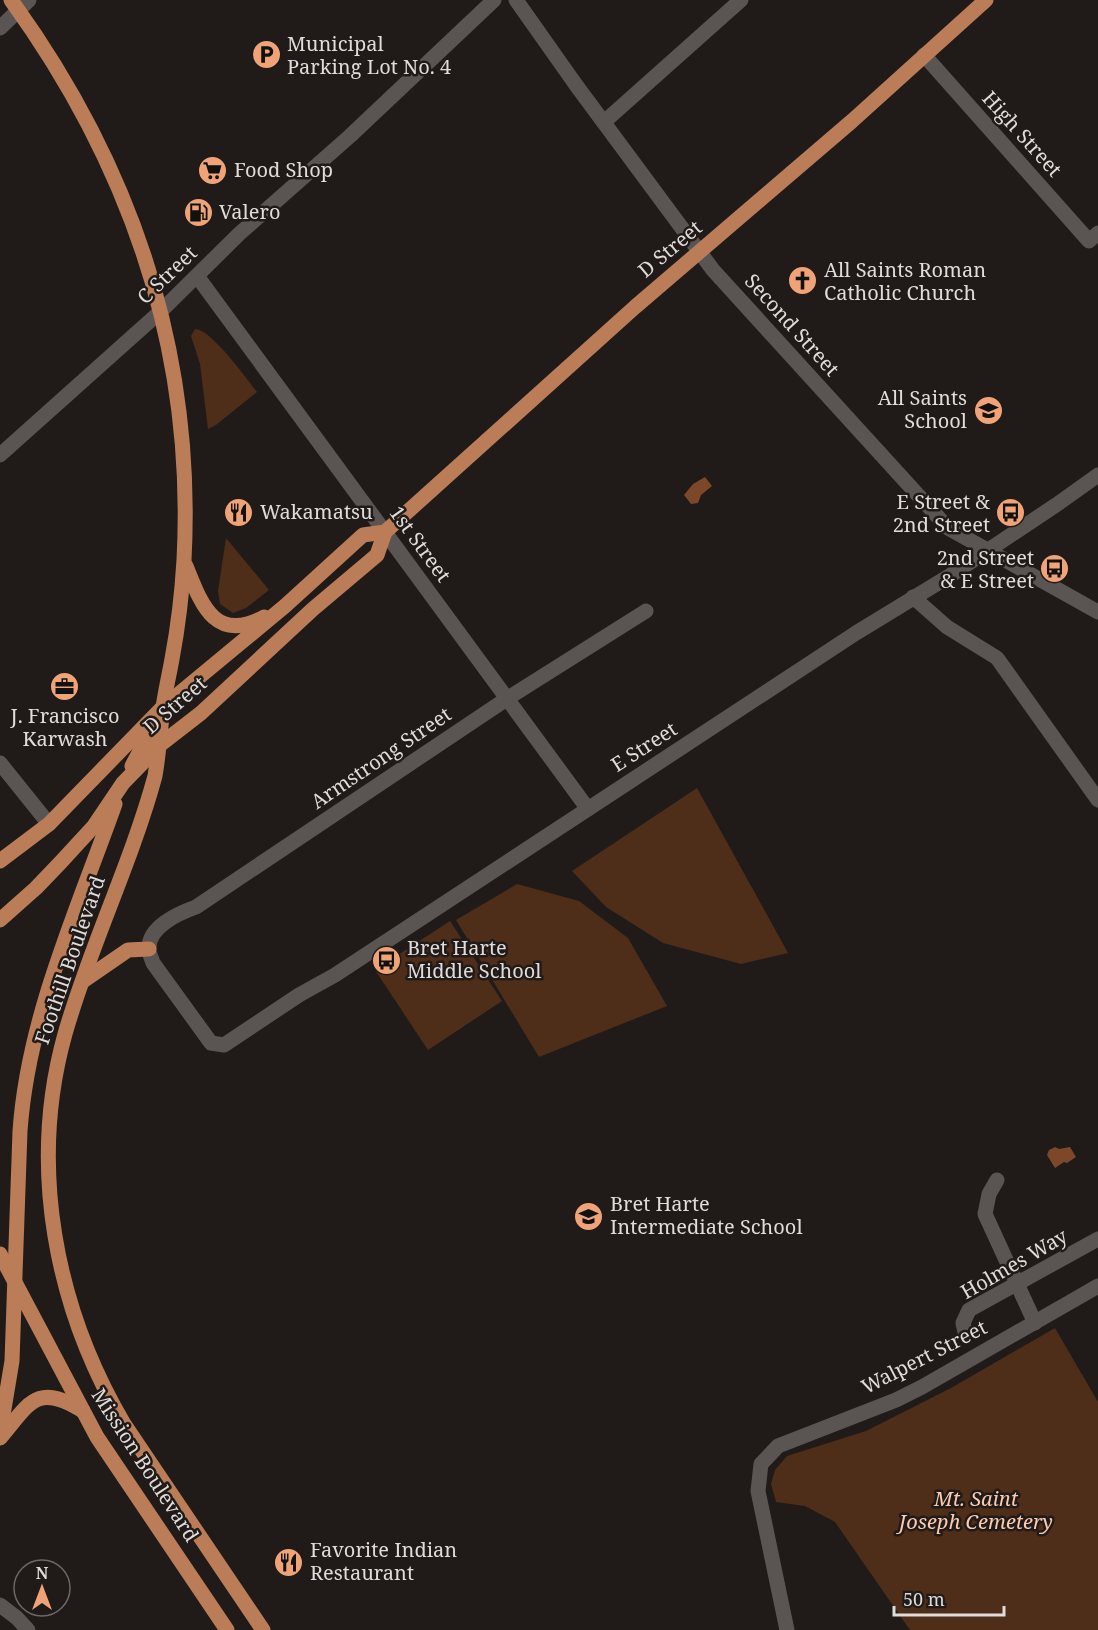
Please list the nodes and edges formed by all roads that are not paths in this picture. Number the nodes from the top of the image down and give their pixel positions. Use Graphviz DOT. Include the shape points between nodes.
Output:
graph roads {
  1 [pos="494,0"];
  2 [pos="516,0"];
  3 [pos="741,0"];
  4 [pos="986,0"];
  5 [pos="19,3"];
  6 [pos="0,28"];
  7 [pos="924,55"];
  8 [pos="604,122"];
  9 [pos="1093,237"];
  10 [pos="699,252"];
  11 [pos="197,276"];
  12 [pos="161,311"];
  13 [pos="0,455"];
  14 [pos="1098,475"];
  15 [pos="385,532"];
  16 [pos="987,551"];
  17 [pos="184,561"];
  18 [pos="913,597"];
  19 [pos="285,606"];
  20 [pos="646,611"];
  21 [pos="1098,612"];
  22 [pos="508,698"];
  23 [pos="163,707"];
  24 [pos="161,744"];
  25 [pos="0,763"];
  26 [pos="123,783"];
  27 [pos="1098,800"];
  28 [pos="588,809"];
  29 [pos="49,824"];
  30 [pos="0,861"];
  31 [pos="0,920"];
  32 [pos="149,949"];
  33 [pos="83,981"];
  34 [pos="997,1180"];
  35 [pos="1098,1239"];
  36 [pos="0,1254"];
  37 [pos="15,1281"];
  38 [pos="1017,1283"];
  39 [pos="1098,1286"];
  40 [pos="68,1301"];
  41 [pos="1035,1323"];
  42 [pos="965,1332"];
  43 [pos="84,1412"];
  44 [pos="0,1433"];
  45 [pos="0,1438"];
  46 [pos="0,1605"];
  47 [pos="28,1630"];
  48 [pos="227,1630"];
  49 [pos="263,1630"];
  50 [pos="787,1630"];
  1 -- 11 [label="street, C Street"];
  2 -- 8 [label="street, Second Street"];
  3 -- 8 [label="street"];
  4 -- 7 [label="main road, D Street"];
  5 -- 6 [label="street"];
  5 -- 12 [label="main road, Foothill Boulevard" via="100,146 135,228"];
  7 -- 9 [label="street, High Street"];
  7 -- 10 [label="main road, D Street"];
  8 -- 10 [label="street, Second Street"];
  10 -- 15 [label="main road, D Street"];
  10 -- 16 [label="street, Second Street" via="948,528"];
  11 -- 12 [label="street, C Street"];
  11 -- 15 [label="street, 1st Street"];
  12 -- 13 [label="street, C Street"];
  12 -- 17 [label="main road, Foothill Boulevard" via="182,440"];
  14 -- 16 [label="street, E Street"];
  15 -- 19 [label="main road, D Street" via="363,536"];
  15 -- 22 [label="street, 1st Street"];
  15 -- 24 [label="main road, D Street" via="377,555 201,713"];
  16 -- 18 [label="street, E Street"];
  16 -- 21 [label="street, Second Street"];
  17 -- 19 [label="main road" via="205,611 222,623 255,622"];
  17 -- 23 [label="main road, Foothill Boulevard"];
  18 -- 27 [label="street" via="947,627 997,658"];
  18 -- 28 [label="street, E Street"];
  19 -- 23 [label="main road, D Street"];
  20 -- 22 [label="street, Armstrong Street"];
  22 -- 28 [label="street, 1st Street"];
  22 -- 32 [label="street, Armstrong Street" via="222,890 167,922 151,938"];
  23 -- 24 [label="main road, Foothill Boulevard"];
  23 -- 26 [label="main road, Foothill Boulevard"];
  23 -- 29 [label="main road, D Street"];
  24 -- 26 [label="main road, D Street"];
  24 -- 33 [label="main road, Foothill Boulevard" via="151,791"];
  25 -- 29 [label="street"];
  26 -- 31 [label="main road, D Street" via="94,826"];
  26 -- 37 [label="main road, Foothill Boulevard" via="44,1000 30,1055 20,1131"];
  28 -- 32 [label="street, E Street" via="224,1045 211,1043 153,963"];
  29 -- 30 [label="main road, D Street"];
  32 -- 33 [label="main road" via="128,950"];
  33 -- 40 [label="main road, Foothill Boulevard" via="58,1065 49,1144 52,1221"];
  34 -- 38 [label="street" via="985,1214"];
  35 -- 38 [label="street, Holmes Way"];
  36 -- 37 [label="main road, Mission Boulevard"];
  37 -- 43 [label="main road, Mission Boulevard"];
  37 -- 44 [label="main road, Foothill Boulevard" via="12,1361"];
  38 -- 41 [label="street"];
  38 -- 42 [label="street, Holmes Way" via="969,1310 963,1323"];
  39 -- 41 [label="street, Walpert Street"];
  40 -- 49 [label="main road, Mission Boulevard" via="90,1360 115,1409"];
  41 -- 50 [label="street, Walpert Street" via="896,1400 778,1446 761,1464 758,1491"];
  43 -- 45 [label="main road" via="60,1399 37,1398"];
  43 -- 48 [label="main road, Mission Boulevard"];
  46 -- 47 [label="street"];
}
